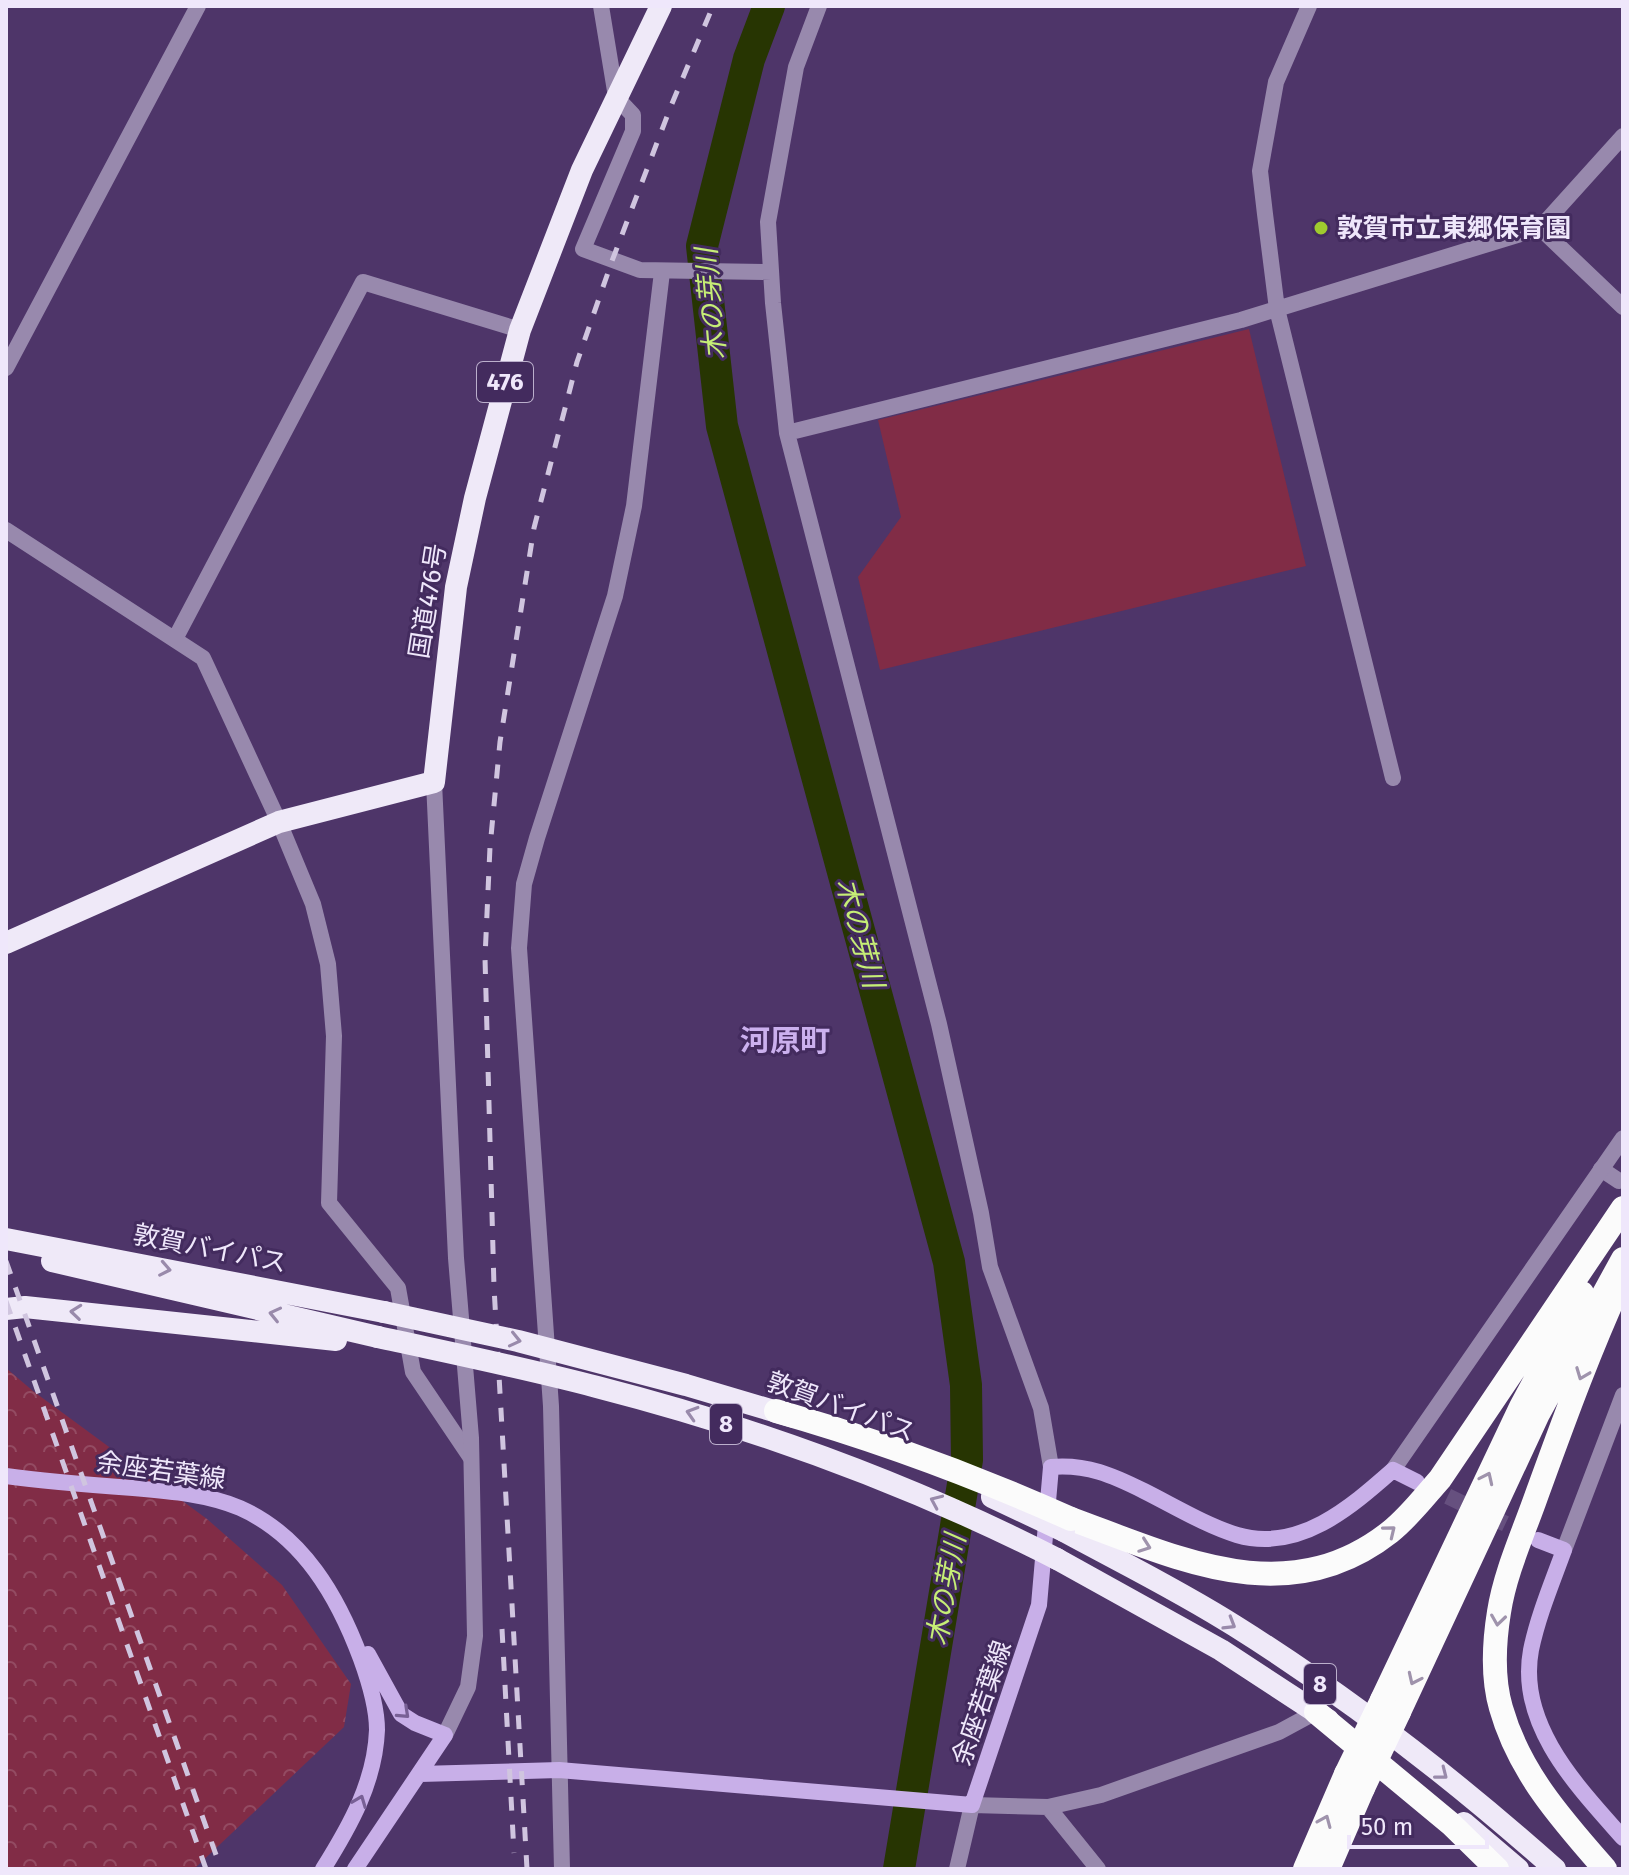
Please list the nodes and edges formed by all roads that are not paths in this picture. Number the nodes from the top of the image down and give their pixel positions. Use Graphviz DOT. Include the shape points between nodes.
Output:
graph roads {
  1 [pos="198,6"];
  2 [pos="601,6"];
  3 [pos="661,6"];
  4 [pos="819,6"];
  5 [pos="1309,6"];
  6 [pos="616,97"];
  7 [pos="1623,136"];
  8 [pos="1540,228"];
  9 [pos="667,272"];
  10 [pos="771,272"];
  11 [pos="1623,307"];
  12 [pos="1277,309"];
  13 [pos="520,330"];
  14 [pos="6,368"];
  15 [pos="787,433"];
  16 [pos="6,530"];
  17 [pos="175,639"];
  18 [pos="1393,778"];
  19 [pos="434,782"];
  20 [pos="279,822"];
  21 [pos="6,943"];
  22 [pos="1623,1138"];
  23 [pos="1601,1169"];
  24 [pos="1619,1181"];
  25 [pos="1623,1208"];
  26 [pos="1623,1224"];
  27 [pos="6,1230"];
  28 [pos="6,1239"];
  29 [pos="6,1250"];
  30 [pos="111,1258"];
  31 [pos="1623,1259"];
  32 [pos="1623,1277"];
  33 [pos="12,1306"];
  34 [pos="377,1341"];
  35 [pos="1623,1395"];
  36 [pos="776,1411"];
  37 [pos="1620,1411"];
  38 [pos="471,1458"];
  39 [pos="1051,1467"];
  40 [pos="1393,1470"];
  41 [pos="6,1476"];
  42 [pos="1417,1482"];
  43 [pos="1068,1525"];
  44 [pos="1538,1540"];
  45 [pos="1564,1550"];
  46 [pos="349,1626"];
  47 [pos="1390,1706"];
  48 [pos="1316,1712"];
  49 [pos="445,1735"];
  50 [pos="559,1770"];
  51 [pos="420,1774"];
  52 [pos="1354,1781"];
  53 [pos="972,1805"];
  54 [pos="1048,1807"];
  55 [pos="1623,1838"];
  56 [pos="323,1869"];
  57 [pos="355,1869"];
  58 [pos="562,1869"];
  59 [pos="957,1869"];
  60 [pos="1098,1869"];
  61 [pos="1305,1869"];
  62 [pos="1328,1869"];
  63 [pos="1497,1869"];
  64 [pos="1518,1869"];
  65 [pos="1555,1869"];
  66 [pos="1605,1869"];
  1 -- 14 [label="street"];
  2 -- 6 [label="street"];
  3 -- 6 [label="highway, 国道476号 / 476"];
  4 -- 10 [label="street" via="796,67 768,222"];
  5 -- 12 [label="street" via="1276,82 1260,171"];
  6 -- 9 [label="street" via="633,115 633,131 583,249 640,270"];
  6 -- 13 [label="highway, 国道476号 / 476"];
  7 -- 8 [label="street"];
  8 -- 11 [label="street"];
  8 -- 12 [label="street"];
  9 -- 10 [label="street"];
  9 -- 50 [label="street" via="634,506 615,596 524,884 519,948 551,1406"];
  10 -- 15 [label="street"];
  12 -- 15 [label="street"];
  12 -- 18 [label="street"];
  13 -- 17 [label="street" via="363,282"];
  13 -- 19 [label="highway, 国道476号 / 476" via="456,587"];
  15 -- 39 [label="street" via="939,1024 990,1267 1041,1408"];
  16 -- 17 [label="street"];
  17 -- 20 [label="street" via="203,658"];
  19 -- 20 [label="highway"];
  19 -- 38 [label="street" via="456,1258"];
  20 -- 21 [label="highway"];
  20 -- 38 [label="street" via="313,904 328,964 334,1036 329,1203 398,1288 413,1372"];
  22 -- 23 [label="street"];
  23 -- 24 [label="street"];
  23 -- 40 [label="street"];
  43 -- 25 [label="highway, one-way" via="1250,1574 1306,1572 1363,1550 1415,1509 1440,1479"];
  47 -- 26 [label="highway, one-way" via="1521,1407"];
  27 -- 30 [label="highway"];
  28 -- 30 [label="highway, 敦賀バイパス / 8"];
  34 -- 29 [label="highway, 敦賀バイパス, one-way"];
  30 -- 36 [label="highway, 敦賀バイパス / 8, one-way, bridge" via="518,1341"];
  31 -- 47 [label="highway, one-way"];
  32 -- 66 [label="highway, one-way" via="1525,1527 1499,1608 1495,1641 1495,1676 1510,1736 1542,1794"];
  34 -- 33 [label="highway, one-way"];
  48 -- 34 [label="highway, 敦賀バイパス / 8, one-way, bridge" via="1221,1650 1057,1559 920,1493 763,1435 599,1387"];
  35 -- 37 [label="street"];
  36 -- 43 [label="highway, bridge" via="935,1461"];
  37 -- 45 [label="street"];
  38 -- 49 [label="street" via="474,1652 468,1687"];
  39 -- 40 [label="main road" via="1099,1470 1238,1535 1254,1537 1315,1528"];
  39 -- 53 [label="main road, 余座若葉線" via="1039,1605"];
  40 -- 42 [label="main road"];
  41 -- 46 [label="main road, 余座若葉線" via="186,1494 238,1507 297,1548 324,1580"];
  43 -- 65 [label="highway, 8, one-way" via="1234,1625 1320,1684 1440,1772"];
  44 -- 45 [label="main road"];
  45 -- 55 [label="main road" via="1530,1653 1533,1703 1554,1753"];
  46 -- 49 [label="main road, 余座若葉線, one-way" via="397,1709"];
  56 -- 46 [label="main road, 余座若葉線, one-way" via="362,1799 375,1749 375,1708"];
  47 -- 52 [label="highway, bridge"];
  48 -- 54 [label="street" via="1279,1732 1101,1795"];
  48 -- 63 [label="highway"];
  48 -- 64 [label="highway, 敦賀バイパス / 8"];
  49 -- 51 [label="main road"];
  50 -- 51 [label="main road, 余座若葉線"];
  50 -- 53 [label="main road, 余座若葉線"];
  50 -- 58 [label="street"];
  51 -- 57 [label="main road"];
  61 -- 52 [label="highway, one-way"];
  52 -- 62 [label="highway"];
  53 -- 54 [label="street"];
  53 -- 59 [label="street"];
  54 -- 60 [label="street"];
}
